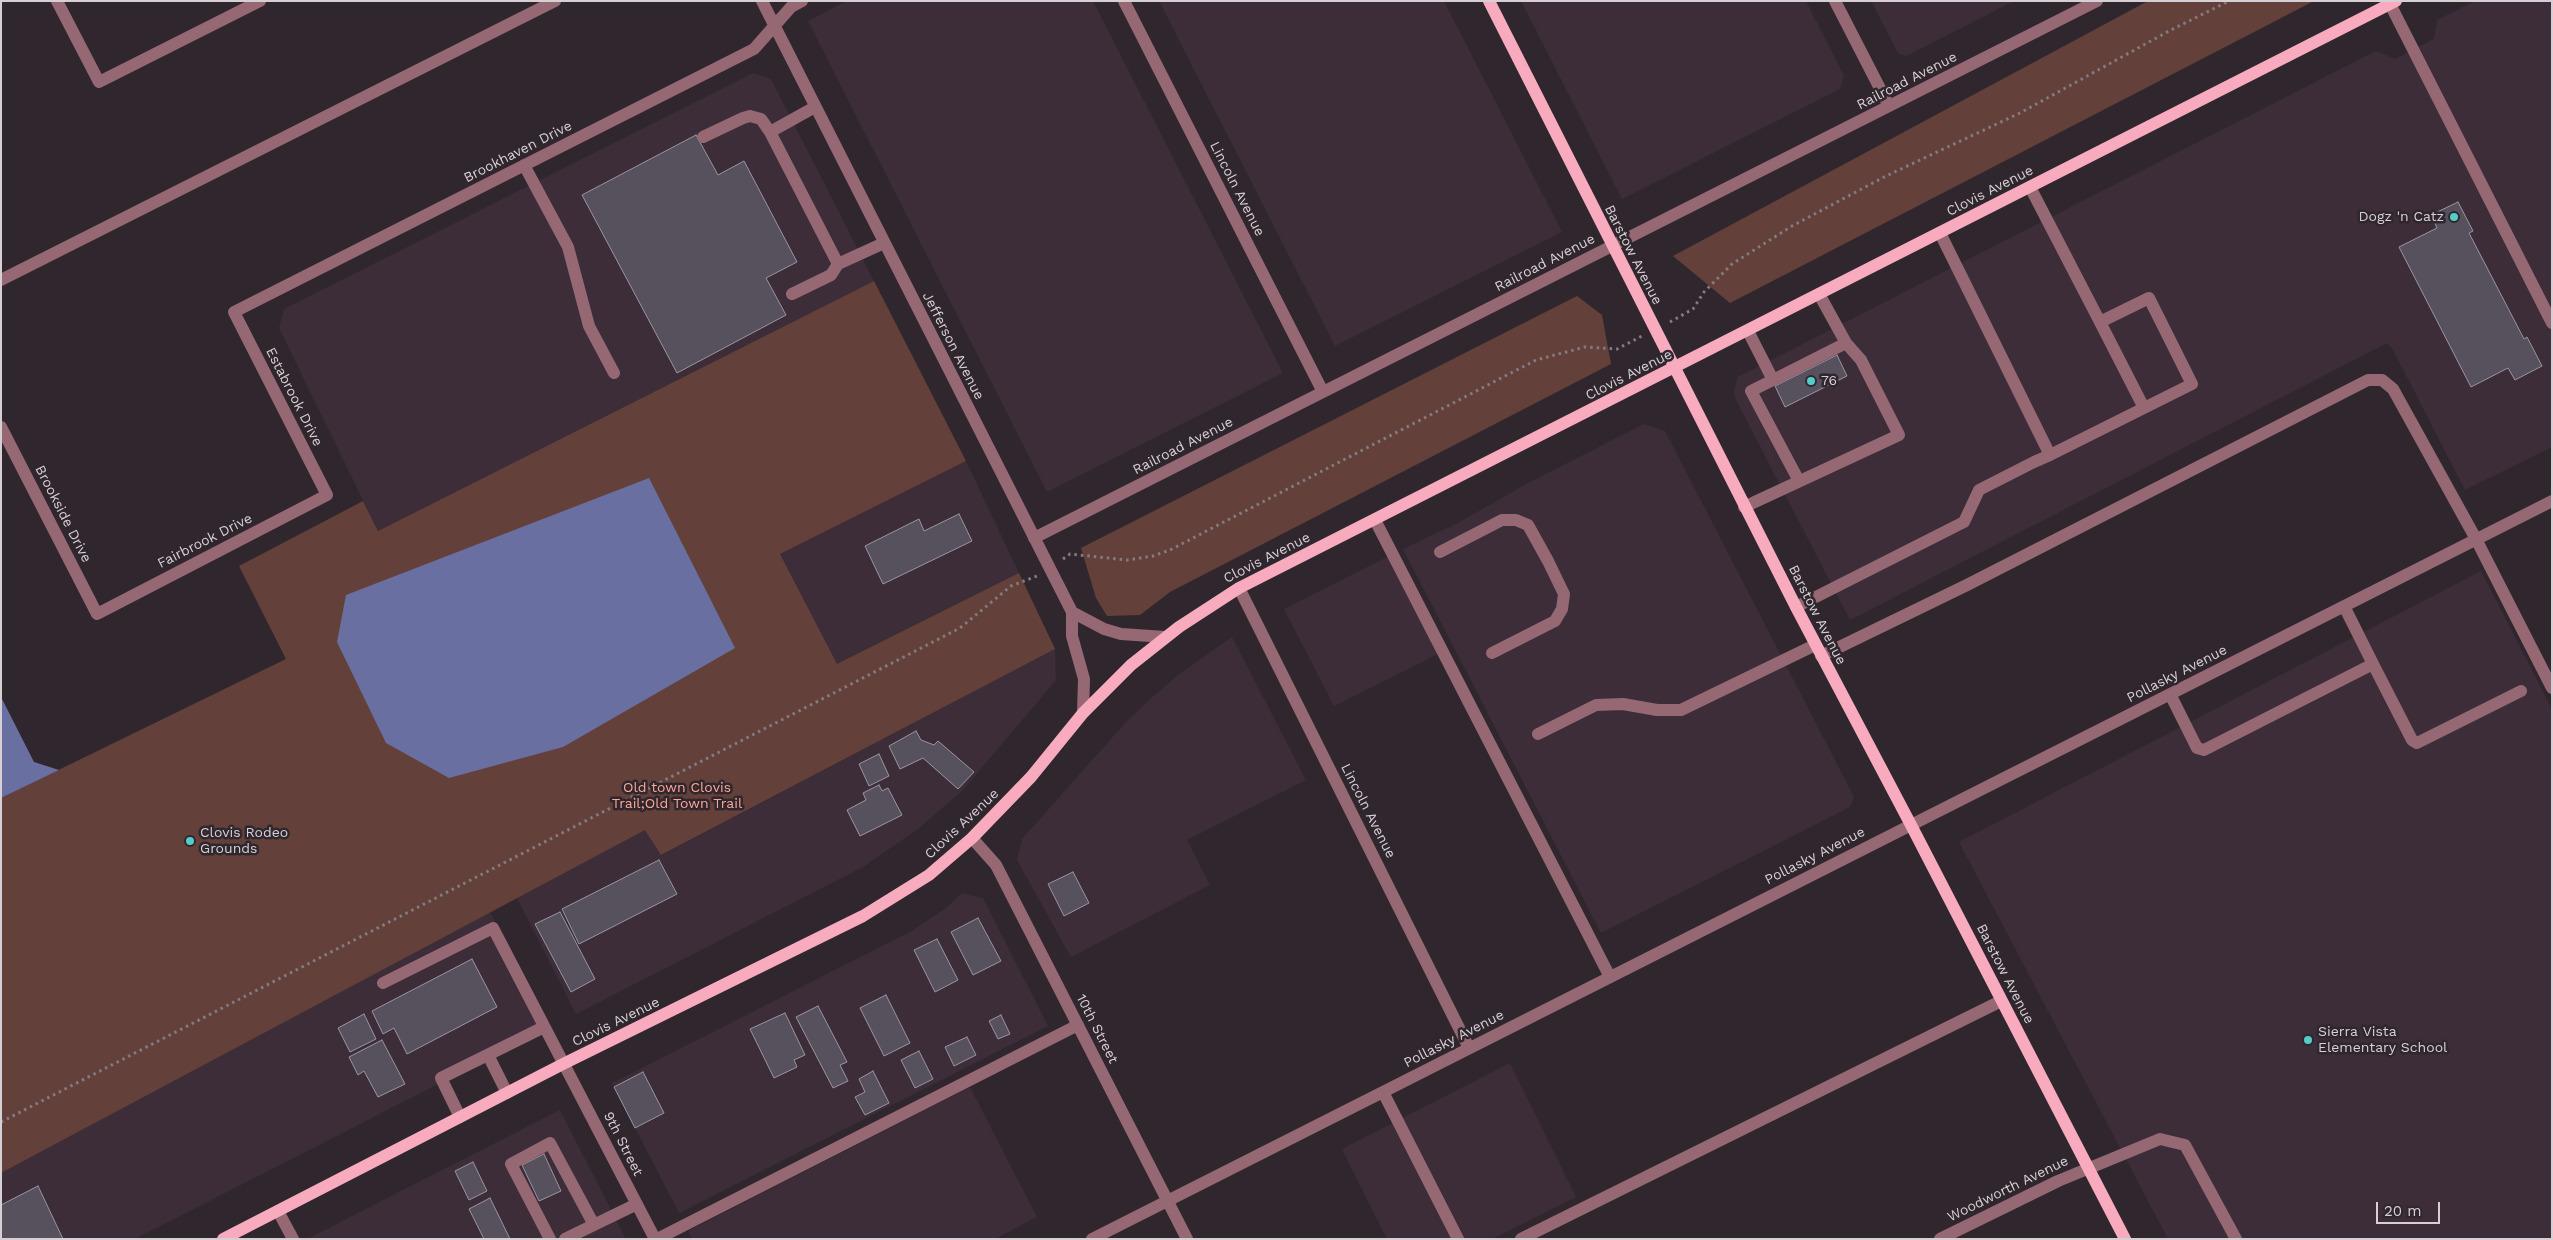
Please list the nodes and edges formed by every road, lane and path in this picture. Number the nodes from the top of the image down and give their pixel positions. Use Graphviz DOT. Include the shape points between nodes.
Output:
graph roads {
  1 [pos="57,1"];
  2 [pos="260,1"];
  3 [pos="555,1"];
  4 [pos="762,1"];
  5 [pos="802,1"];
  6 [pos="1124,1"];
  7 [pos="1489,1"];
  8 [pos="1835,1"];
  9 [pos="2097,1"];
  10 [pos="2229,1"];
  11 [pos="2393,3"];
  12 [pos="775,28"];
  13 [pos="1889,106"];
  14 [pos="815,107"];
  15 [pos="770,132"];
  16 [pos="703,137"];
  17 [pos="524,165"];
  18 [pos="2030,187"];
  19 [pos="1940,234"];
  20 [pos="884,243"];
  21 [pos="1612,246"];
  22 [pos="838,264"];
  23 [pos="1,280"];
  24 [pos="792,294"];
  25 [pos="1819,294"];
  26 [pos="234,312"];
  27 [pos="2100,322"];
  28 [pos="2552,323"];
  29 [pos="1654,330"];
  30 [pos="1748,331"];
  31 [pos="1846,343"];
  32 [pos="1674,369"];
  33 [pos="614,373"];
  34 [pos="1773,380"];
  35 [pos="1323,392"];
  36 [pos="2144,408"];
  37 [pos="1,427"];
  38 [pos="2050,454"];
  39 [pos="1800,481"];
  40 [pos="327,495"];
  41 [pos="2552,501"];
  42 [pos="1744,507"];
  43 [pos="1375,520"];
  44 [pos="1034,538"];
  45 [pos="2476,539"];
  46 [pos="1440,552"];
  47 [pos="1049,568"];
  48 [pos="1240,588"];
  49 [pos="2344,606"];
  50 [pos="1796,607"];
  51 [pos="1072,612"];
  52 [pos="97,614"];
  53 [pos="1165,637"];
  54 [pos="1818,650"];
  55 [pos="1492,654"];
  56 [pos="2373,664"];
  57 [pos="2552,688"];
  58 [pos="2521,691"];
  59 [pos="2170,694"];
  60 [pos="1082,713"];
  61 [pos="1538,734"];
  62 [pos="1912,825"];
  63 [pos="972,838"];
  64 [pos="1610,977"];
  65 [pos="383,983"];
  66 [pos="2001,1000"];
  67 [pos="1078,1025"];
  68 [pos="544,1027"];
  69 [pos="1470,1048"];
  70 [pos="488,1055"];
  71 [pos="564,1064"];
  72 [pos="1383,1092"];
  73 [pos="507,1093"];
  74 [pos="460,1117"];
  75 [pos="1,1122"];
  76 [pos="2089,1168"];
  77 [pos="1168,1201"];
  78 [pos="637,1204"];
  79 [pos="278,1211"];
  80 [pos="594,1225"];
  81 [pos="228,1238"];
  82 [pos="293,1239"];
  83 [pos="550,1239"];
  84 [pos="565,1239"];
  85 [pos="656,1239"];
  86 [pos="1092,1239"];
  87 [pos="1187,1239"];
  88 [pos="1458,1239"];
  89 [pos="1521,1239"];
  90 [pos="1940,1239"];
  91 [pos="2126,1239"];
  92 [pos="2236,1239"];
  1 -- 2 [label="street" via="99,82"];
  3 -- 23 [label="street"];
  4 -- 12 [label="street, Jefferson Avenue"];
  5 -- 12 [label="street, Brookhaven Drive" via="791,7"];
  6 -- 35 [label="street, Lincoln Avenue"];
  7 -- 21 [label="main road, Barstow Avenue"];
  8 -- 13 [label="street"];
  9 -- 13 [label="street, Railroad Avenue"];
  10 -- 29 [label="path" via="2020,113 1886,176 1792,226 1732,264 1704,292 1694,309"];
  11 -- 18 [label="main road, Clovis Avenue"];
  11 -- 28 [label="street"];
  12 -- 14 [label="street, Jefferson Avenue"];
  12 -- 17 [label="street, Brookhaven Drive" via="754,50"];
  13 -- 21 [label="street, Railroad Avenue"];
  14 -- 15 [label="street"];
  14 -- 20 [label="street, Jefferson Avenue"];
  15 -- 16 [label="street" via="760,119 750,116"];
  15 -- 22 [label="street"];
  17 -- 26 [label="street, Brookhaven Drive"];
  17 -- 33 [label="street" via="568,247 590,326"];
  18 -- 19 [label="main road, Clovis Avenue"];
  18 -- 27 [label="street"];
  19 -- 25 [label="main road, Clovis Avenue"];
  19 -- 38 [label="street"];
  20 -- 22 [label="street"];
  20 -- 44 [label="street, Jefferson Avenue"];
  21 -- 29 [label="main road, Barstow Avenue"];
  21 -- 35 [label="street, Railroad Avenue"];
  22 -- 24 [label="street" via="831,275"];
  25 -- 30 [label="main road, Clovis Avenue"];
  25 -- 31 [label="street"];
  26 -- 40 [label="street, Estabrook Drive"];
  27 -- 36 [label="street"];
  27 -- 36 [label="street" via="2148,298 2192,384"];
  29 -- 32 [label="main road, Barstow Avenue"];
  29 -- 47 [label="path" via="1617,350 1585,347 1536,360 1170,550 1127,560 1070,554"];
  30 -- 32 [label="main road, Clovis Avenue"];
  30 -- 34 [label="street"];
  31 -- 34 [label="street"];
  31 -- 39 [label="street" via="1861,360 1899,434"];
  32 -- 42 [label="main road, Barstow Avenue"];
  32 -- 43 [label="main road, Clovis Avenue"];
  34 -- 39 [label="street" via="1751,391"];
  35 -- 44 [label="street, Railroad Avenue"];
  36 -- 38 [label="street"];
  37 -- 52 [label="street, Brookside Drive"];
  38 -- 50 [label="street" via="1979,490 1964,522"];
  39 -- 42 [label="street"];
  40 -- 52 [label="street, Fairbrook Drive"];
  41 -- 45 [label="street, Pollasky Avenue"];
  42 -- 50 [label="main road, Barstow Avenue"];
  43 -- 48 [label="main road, Clovis Avenue"];
  43 -- 64 [label="street"];
  44 -- 47 [label="street, Jefferson Avenue"];
  45 -- 49 [label="street, Pollasky Avenue"];
  45 -- 54 [label="street" via="2393,389 2382,380 2368,380 1967,585"];
  45 -- 57 [label="street"];
  46 -- 55 [label="street" via="1502,520 1516,520 1528,525 1548,561 1564,594 1562,609 1555,621"];
  47 -- 51 [label="street, Jefferson Avenue"];
  47 -- 75 [label="path" via="1030,580 1011,586 960,628"];
  48 -- 53 [label="main road, Clovis Avenue"];
  48 -- 69 [label="street, Lincoln Avenue"];
  49 -- 56 [label="street"];
  49 -- 59 [label="street, Pollasky Avenue"];
  50 -- 54 [label="main road, Barstow Avenue"];
  51 -- 53 [label="street" via="1121,634"];
  51 -- 60 [label="street, Jefferson Avenue" via="1072,636 1084,679"];
  53 -- 60 [label="main road, Clovis Avenue"];
  54 -- 61 [label="street" via="1681,710 1656,710 1623,704 1596,705"];
  54 -- 62 [label="main road, Barstow Avenue"];
  56 -- 58 [label="street" via="2412,740 2417,743"];
  56 -- 59 [label="street" via="2204,750 2197,748"];
  59 -- 62 [label="street, Pollasky Avenue"];
  60 -- 63 [label="main road, Clovis Avenue" via="1031,777"];
  62 -- 64 [label="street, Pollasky Avenue"];
  62 -- 66 [label="main road, Barstow Avenue"];
  63 -- 67 [label="street, 10th Street" via="997,867"];
  63 -- 71 [label="main road, Clovis Avenue" via="929,875 863,916"];
  64 -- 69 [label="street, Pollasky Avenue"];
  65 -- 68 [label="street, 9th Street" via="492,928"];
  66 -- 76 [label="main road, Barstow Avenue"];
  66 -- 89 [label="street"];
  67 -- 77 [label="street, 10th Street"];
  67 -- 85 [label="street"];
  68 -- 70 [label="street"];
  68 -- 71 [label="street, 9th Street"];
  69 -- 72 [label="street, Pollasky Avenue"];
  70 -- 73 [label="street"];
  70 -- 74 [label="street" via="440,1078"];
  71 -- 73 [label="main road, Clovis Avenue"];
  71 -- 78 [label="street, 9th Street"];
  72 -- 77 [label="street, Pollasky Avenue"];
  72 -- 88 [label="street"];
  73 -- 74 [label="main road, Clovis Avenue"];
  74 -- 79 [label="main road, Clovis Avenue"];
  76 -- 90 [label="street, Woodworth Avenue"];
  76 -- 91 [label="main road, Barstow Avenue"];
  76 -- 92 [label="street, Woodworth Avenue" via="2160,1139 2185,1145"];
  77 -- 86 [label="street, Pollasky Avenue"];
  77 -- 87 [label="street, 10th Street"];
  78 -- 80 [label="street"];
  78 -- 85 [label="street, 9th Street"];
  79 -- 81 [label="main road, Clovis Avenue"];
  79 -- 82 [label="street"];
  80 -- 83 [label="street" via="550,1144 511,1164"];
  80 -- 84 [label="street"];
}
